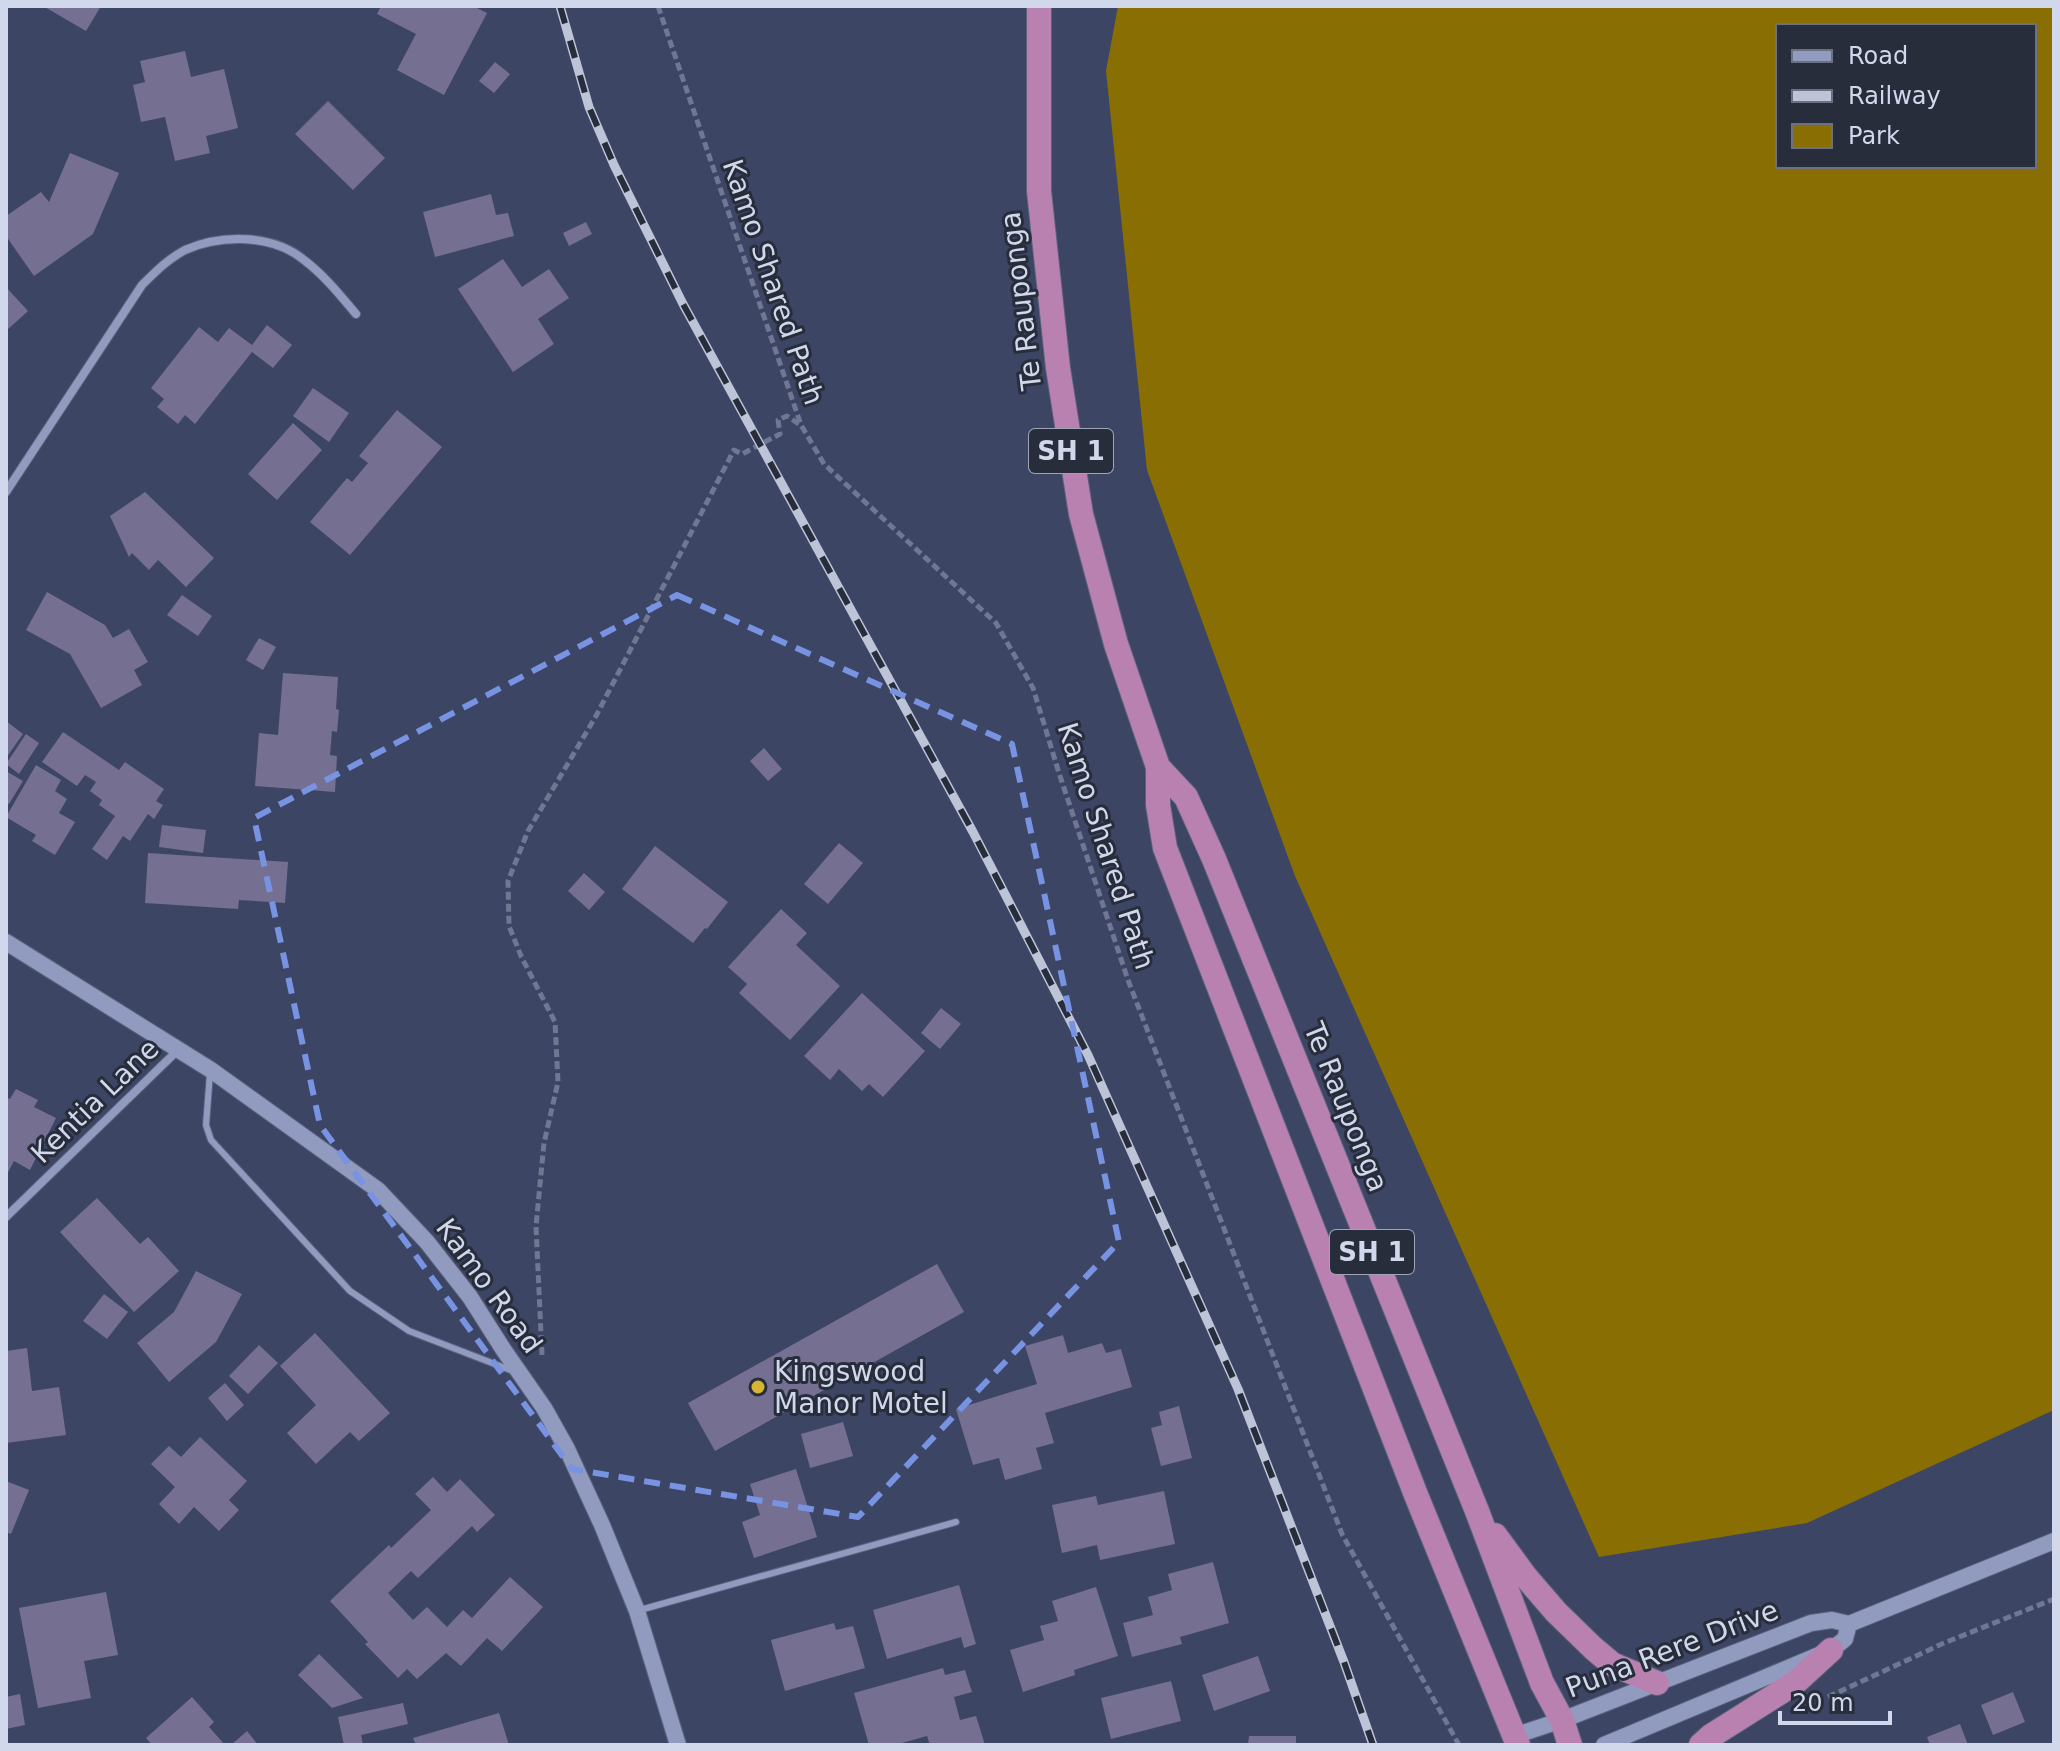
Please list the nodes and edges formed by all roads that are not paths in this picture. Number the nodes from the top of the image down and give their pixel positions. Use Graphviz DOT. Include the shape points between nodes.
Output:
graph roads {
  1 [pos="1039,6"];
  2 [pos="356,314"];
  3 [pos="6,492"];
  4 [pos="1158,767"];
  5 [pos="6,942"];
  6 [pos="180,1049"];
  7 [pos="211,1070"];
  8 [pos="6,1217"];
  9 [pos="520,1373"];
  10 [pos="1477,1511"];
  11 [pos="956,1522"];
  12 [pos="2054,1541"];
  13 [pos="637,1611"];
  14 [pos="1849,1624"];
  15 [pos="1831,1650"];
  16 [pos="1657,1683"];
  17 [pos="1562,1720"];
  18 [pos="1516,1740"];
  19 [pos="678,1745"];
  20 [pos="1570,1745"];
  21 [pos="1604,1745"];
  22 [pos="1701,1745"];
  1 -- 4 [label="highway, Te Rauponga / SH 1" via="1039,191 1078,500 1116,644"];
  2 -- 3 [label="street" via="303,258 280,245 248,239 186,250 142,285"];
  4 -- 10 [label="highway, Te Rauponga / SH 1" via="1186,797 1214,859"];
  4 -- 18 [label="highway, Te Rauponga / SH 1" via="1165,848"];
  5 -- 6 [label="main road, Kamo Road"];
  6 -- 7 [label="main road, Kamo Road"];
  6 -- 8 [label="street, Kentia Lane"];
  7 -- 9 [label="main road, Kamo Road" via="378,1190 470,1297"];
  7 -- 9 [label="lane" via="206,1125 211,1140 350,1291 409,1331"];
  9 -- 13 [label="main road, Kamo Road" via="567,1449"];
  10 -- 16 [label="highway" via="1525,1576 1593,1648 1612,1664"];
  10 -- 17 [label="highway, Te Rauponga / SH 1" via="1542,1683"];
  11 -- 13 [label="lane"];
  12 -- 14 [label="main road, Puna Rere Drive"];
  13 -- 19 [label="main road, Kamo Road"];
  14 -- 15 [label="main road" via="1845,1639"];
  14 -- 16 [label="main road, Puna Rere Drive" via="1811,1623"];
  15 -- 21 [label="main road"];
  15 -- 22 [label="highway" via="1795,1683"];
  16 -- 17 [label="main road, Puna Rere Drive"];
  17 -- 18 [label="main road, Puna Rere Drive"];
  17 -- 20 [label="highway, Te Rauponga / SH 1"];
}
